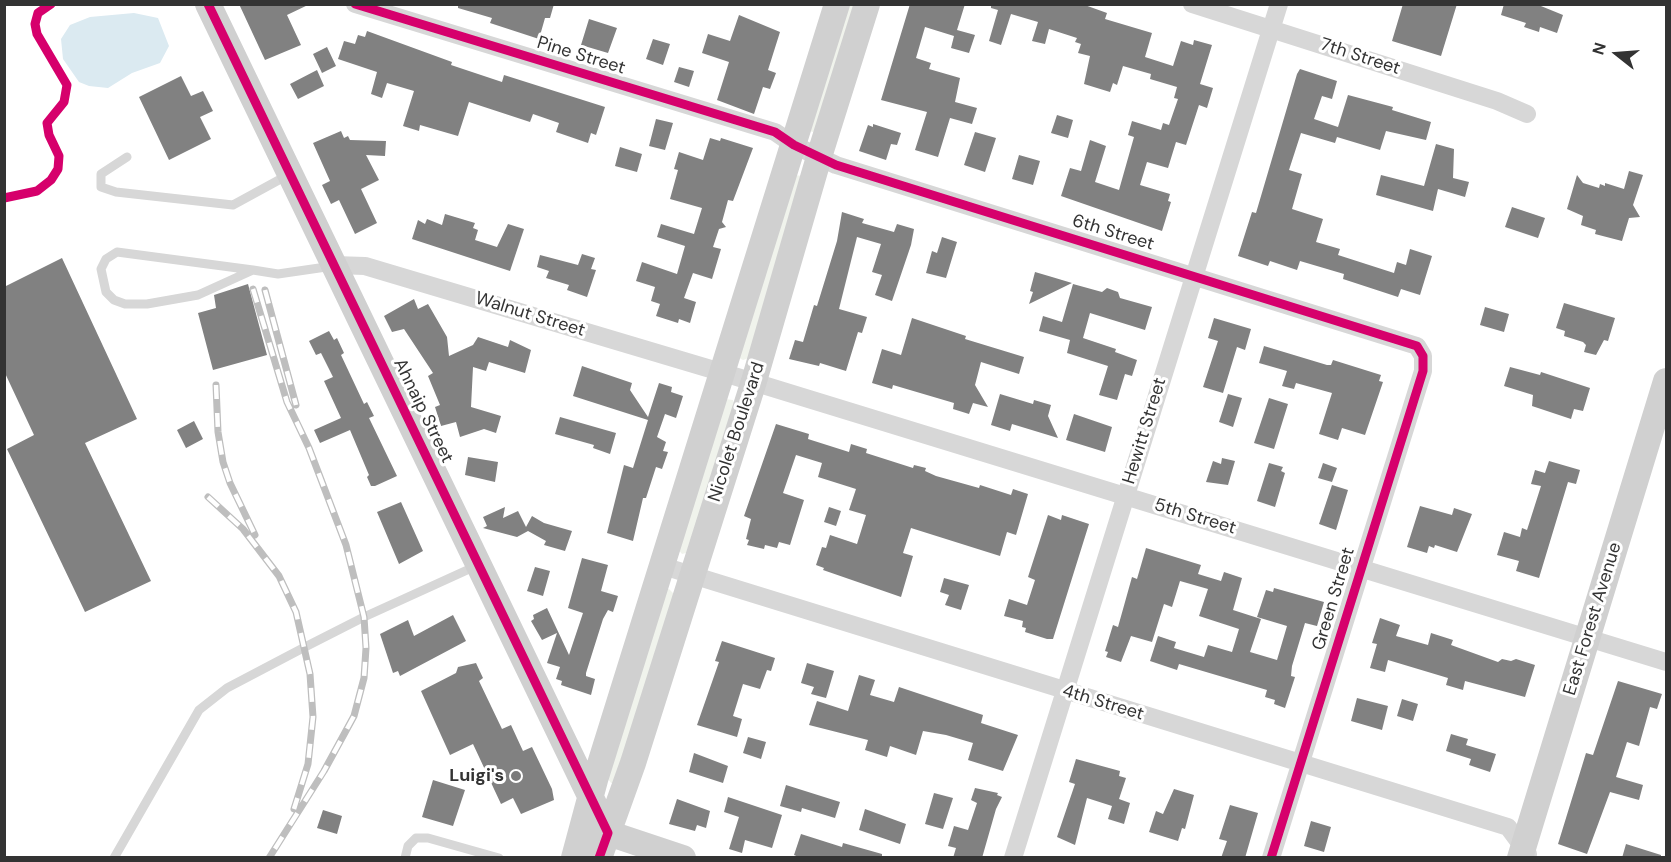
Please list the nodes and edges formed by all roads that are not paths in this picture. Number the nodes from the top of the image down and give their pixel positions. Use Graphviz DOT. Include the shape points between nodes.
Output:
graph roads {
  1 [pos="208,4"];
  2 [pos="355,4"];
  3 [pos="837,4"];
  4 [pos="867,4"];
  5 [pos="1192,4"];
  6 [pos="1279,4"];
  7 [pos="1271,29"];
  8 [pos="1527,114"];
  9 [pos="794,145"];
  10 [pos="819,157"];
  11 [pos="128,158"];
  12 [pos="290,174"];
  13 [pos="334,265"];
  14 [pos="253,270"];
  15 [pos="1194,275"];
  16 [pos="1421,351"];
  17 [pos="724,373"];
  18 [pos="754,381"];
  19 [pos="1666,381"];
  20 [pos="1662,410"];
  21 [pos="1125,496"];
  22 [pos="479,565"];
  23 [pos="663,566"];
  24 [pos="1360,568"];
  25 [pos="690,575"];
  26 [pos="1587,638"];
  27 [pos="1666,663"];
  28 [pos="1064,691"];
  29 [pos="1302,764"];
  30 [pos="591,799"];
  31 [pos="608,833"];
  32 [pos="1525,854"];
  33 [pos="114,858"];
  34 [pos="405,858"];
  35 [pos="500,858"];
  36 [pos="574,858"];
  37 [pos="599,858"];
  38 [pos="683,858"];
  39 [pos="1013,858"];
  40 [pos="1271,858"];
  1 -- 12 [label="street, Ahnaip Street"];
  2 -- 9 [label="street, Pine Street" via="775,132"];
  3 -- 9 [label="street, Nicolet Boulevard"];
  4 -- 10 [label="street, Nicolet Boulevard"];
  5 -- 7 [label="street, 7th Street"];
  6 -- 7 [label="street, Hewitt Street"];
  7 -- 8 [label="street, 7th Street"];
  7 -- 15 [label="street, Hewitt Street"];
  9 -- 10 [label="street, 6th Street"];
  9 -- 17 [label="street, Nicolet Boulevard"];
  10 -- 15 [label="street, 6th Street"];
  10 -- 18 [label="street, Nicolet Boulevard"];
  11 -- 12 [label="lane" via="101,174 101,187 233,205"];
  12 -- 13 [label="street, Ahnaip Street"];
  13 -- 14 [label="lane" via="278,274"];
  13 -- 17 [label="street, Walnut Street" via="365,266"];
  13 -- 22 [label="street, Ahnaip Street"];
  14 -- 14 [label="lane" via="117,252 106,259 101,269 106,292 114,300 147,304 198,295"];
  15 -- 16 [label="street, 6th Street" via="1409,341"];
  15 -- 21 [label="street, Hewitt Street"];
  16 -- 24 [label="street, Green Street" via="1423,370"];
  17 -- 18 [label="street, 5th Street"];
  17 -- 23 [label="street, Nicolet Boulevard"];
  18 -- 21 [label="street, 5th Street"];
  18 -- 25 [label="street, Nicolet Boulevard"];
  19 -- 20 [label="street, East Forest Avenue"];
  20 -- 26 [label="street, East Forest Avenue"];
  21 -- 24 [label="street, 5th Street"];
  21 -- 28 [label="street, Hewitt Street"];
  22 -- 30 [label="street, Ahnaip Street"];
  22 -- 33 [label="lane" via="305,647 227,688 199,710"];
  23 -- 25 [label="street, 4th Street"];
  23 -- 30 [label="street, Nicolet Boulevard"];
  24 -- 26 [label="street, 5th Street"];
  24 -- 29 [label="street, Green Street"];
  25 -- 28 [label="street, 4th Street"];
  25 -- 31 [label="street, Nicolet Boulevard"];
  26 -- 27 [label="street, 5th Street"];
  26 -- 32 [label="street, East Forest Avenue"];
  28 -- 29 [label="street, 4th Street"];
  28 -- 39 [label="street, Hewitt Street"];
  29 -- 32 [label="street, 4th Street" via="1508,827"];
  29 -- 40 [label="street, Green Street"];
  30 -- 31 [label="street, Ahnaip Street"];
  30 -- 36 [label="street, Nicolet Boulevard"];
  31 -- 37 [label="street, Nicolet Boulevard"];
  31 -- 38 [label="street"];
  34 -- 35 [label="lane" via="408,846 416,838 428,838"];
}
